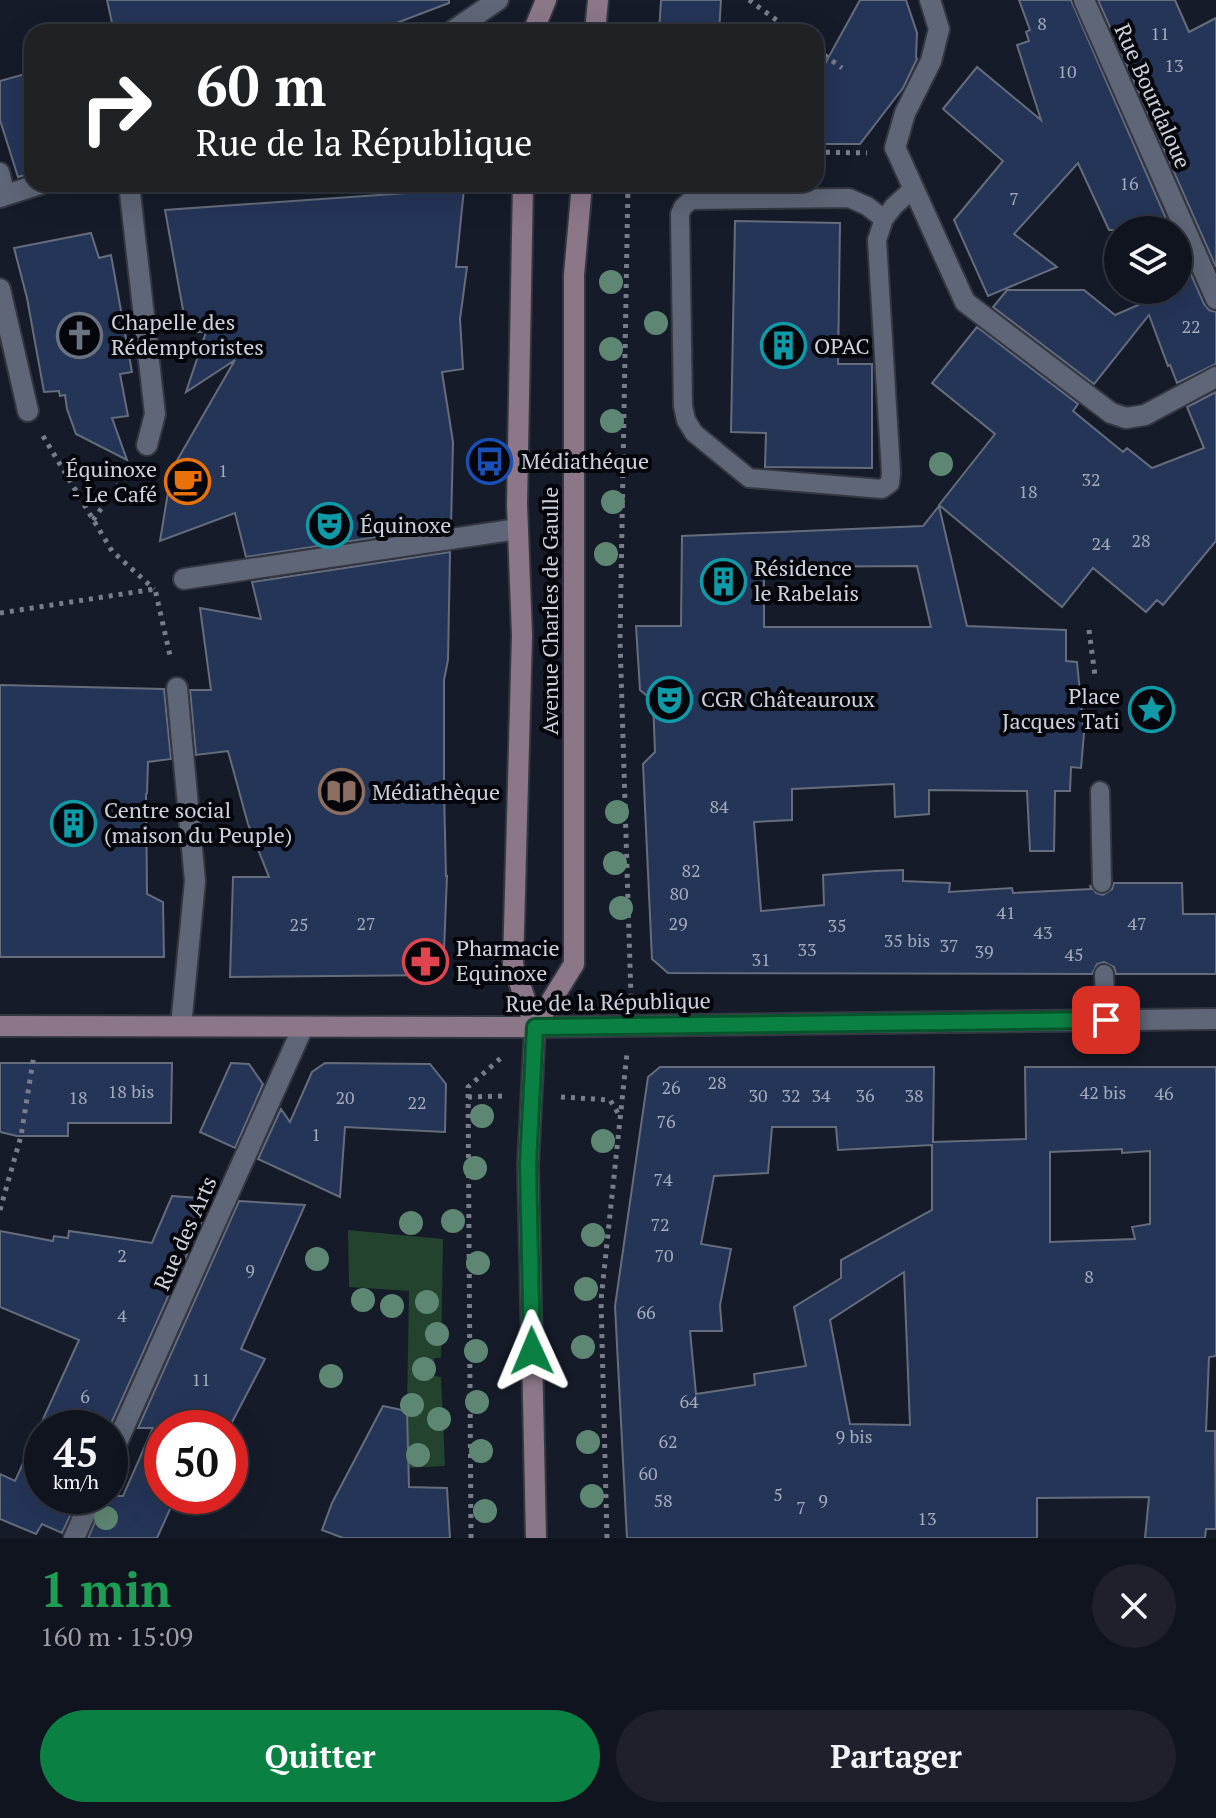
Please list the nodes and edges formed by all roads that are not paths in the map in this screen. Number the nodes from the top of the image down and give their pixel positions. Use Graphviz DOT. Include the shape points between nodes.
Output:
graph roads {
  1 [pos="498,0"];
  2 [pos="546,0"];
  3 [pos="598,0"];
  4 [pos="930,0"];
  5 [pos="1084,0"];
  6 [pos="463,24"];
  7 [pos="536,24"];
  8 [pos="596,24"];
  9 [pos="0,172"];
  10 [pos="24,189"];
  11 [pos="913,189"];
  12 [pos="130,192"];
  13 [pos="523,192"];
  14 [pos="581,192"];
  15 [pos="3,196"];
  16 [pos="884,219"];
  17 [pos="0,289"];
  18 [pos="1216,299"];
  19 [pos="1216,377"];
  20 [pos="28,411"];
  21 [pos="147,445"];
  22 [pos="517,529"];
  23 [pos="184,579"];
  24 [pos="177,688"];
  25 [pos="1100,791"];
  26 [pos="1102,883"];
  27 [pos="1104,974"];
  28 [pos="1216,1019"];
  29 [pos="1106,1020"];
  30 [pos="0,1026"];
  31 [pos="181,1026"];
  32 [pos="303,1027"];
  33 [pos="535,1027"];
  34 [pos="128,1418"];
  35 [pos="85,1514"];
  36 [pos="74,1538"];
  37 [pos="536,1538"];
  1 -- 6 [label="street"];
  2 -- 7 [label="main road"];
  3 -- 8 [label="main road"];
  4 -- 11 [label="street" via="939,29 895,148"];
  5 -- 18 [label="street, Rue Bourdaloue"];
  9 -- 15 [label="lane"];
  10 -- 15 [label="street"];
  11 -- 16 [label="lane"];
  11 -- 19 [label="street" via="965,302 1111,413 1126,418 1145,415"];
  12 -- 21 [label="street" via="155,414"];
  13 -- 22 [label="main road, Avenue Charles de Gaulle"];
  14 -- 33 [label="main road, Avenue Charles de Gaulle" via="574,275 574,964"];
  16 -- 16 [label="lane" via="877,240 890,483 882,489 749,478 694,433 686,420 683,207 691,200 849,198"];
  17 -- 20 [label="street"];
  22 -- 23 [label="street"];
  22 -- 33 [label="main road, Avenue Charles de Gaulle" via="522,635 513,965"];
  24 -- 31 [label="street" via="195,881"];
  25 -- 26 [label="lane"];
  27 -- 29 [label="lane"];
  28 -- 29 [label="street, Rue de la République"];
  29 -- 33 [label="street, Rue de la République"];
  30 -- 31 [label="main road, Rue de la République"];
  31 -- 32 [label="main road, Rue de la République"];
  32 -- 33 [label="main road, Rue de la République"];
  32 -- 34 [label="street, Rue des Arts"];
  33 -- 37 [label="main road, Avenue Charles de Gaulle" via="528,1164"];
  35 -- 36 [label="street"];
}
